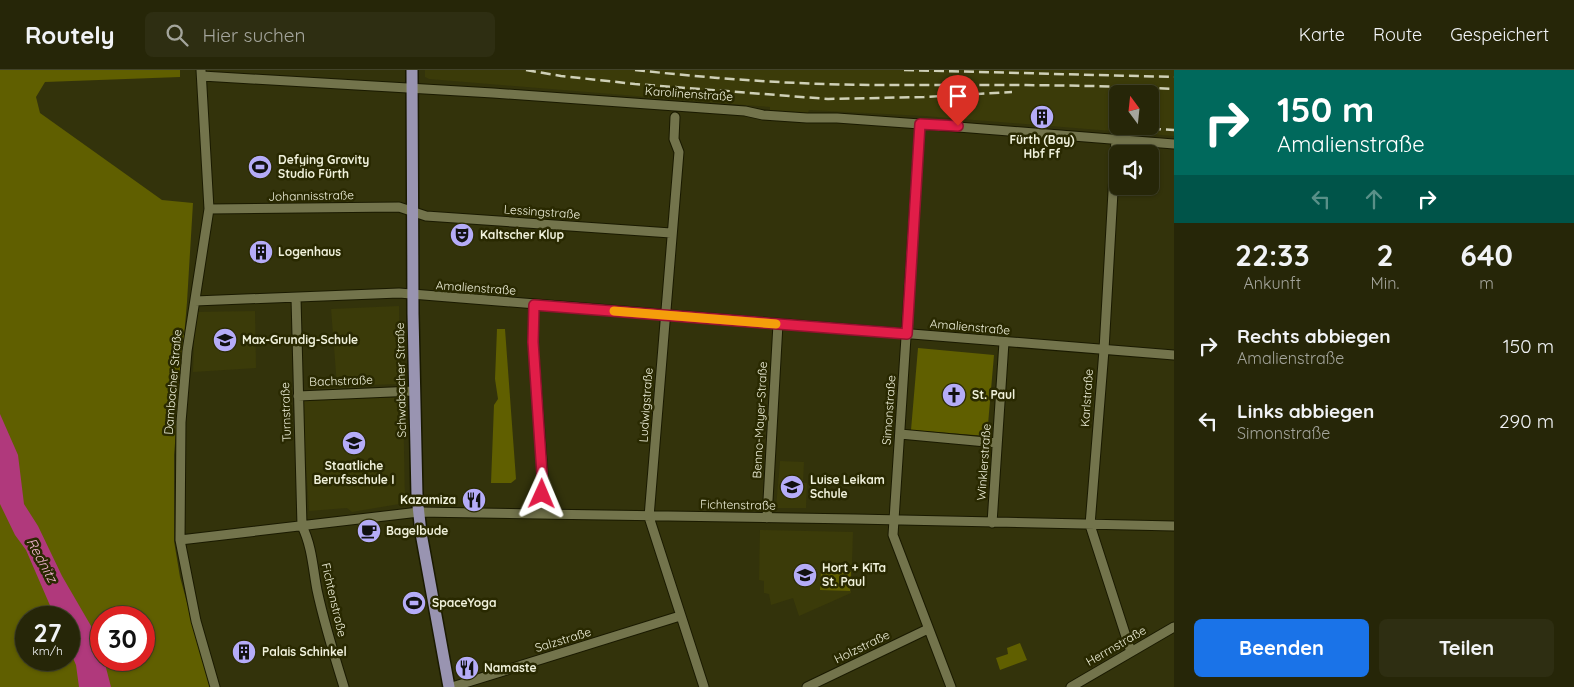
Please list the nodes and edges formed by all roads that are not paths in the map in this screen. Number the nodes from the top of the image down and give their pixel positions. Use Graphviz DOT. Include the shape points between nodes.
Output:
graph roads {
  1 [pos="412,70"];
  2 [pos="202,73"];
  3 [pos="413,88"];
  4 [pos="675,118"];
  5 [pos="920,124"];
  6 [pos="1116,139"];
  7 [pos="1174,144"];
  8 [pos="209,209"];
  9 [pos="412,211"];
  10 [pos="672,233"];
  11 [pos="413,295"];
  12 [pos="296,298"];
  13 [pos="195,301"];
  14 [pos="534,305"];
  15 [pos="665,315"];
  16 [pos="778,324"];
  17 [pos="907,334"];
  18 [pos="1004,342"];
  19 [pos="1104,350"];
  20 [pos="1174,355"];
  21 [pos="415,391"];
  22 [pos="298,396"];
  23 [pos="900,434"];
  24 [pos="997,443"];
  25 [pos="419,512"];
  26 [pos="541,514"];
  27 [pos="650,517"];
  28 [pos="767,518"];
  29 [pos="893,520"];
  30 [pos="992,523"];
  31 [pos="1090,525"];
  32 [pos="302,526"];
  33 [pos="1174,526"];
  34 [pos="180,540"];
  35 [pos="680,616"];
  36 [pos="1174,627"];
  37 [pos="928,629"];
  38 [pos="1131,652"];
  39 [pos="343,684"];
  40 [pos="215,687"];
  41 [pos="450,687"];
  42 [pos="704,687"];
  43 [pos="807,687"];
  44 [pos="951,687"];
  45 [pos="1071,687"];
  1 -- 3 [label="main road, Schwabacher Straße"];
  2 -- 3 [label="street, Karolinenstraße"];
  2 -- 8 [label="street, Dambacher Straße"];
  3 -- 5 [label="street, Karolinenstraße"];
  3 -- 9 [label="main road, Schwabacher Straße"];
  4 -- 10 [label="street, Ludwigstraße" via="674,139 679,152"];
  5 -- 6 [label="street, Karolinenstraße"];
  5 -- 17 [label="street, Simonstraße"];
  6 -- 7 [label="street, Karolinenstraße"];
  6 -- 19 [label="street, Karlstraße"];
  8 -- 9 [label="street, Johannisstraße" via="399,207"];
  8 -- 13 [label="street, Dambacher Straße"];
  9 -- 10 [label="street, Lessingstraße" via="426,216"];
  9 -- 11 [label="main road, Schwabacher Straße"];
  10 -- 15 [label="street, Ludwigstraße"];
  11 -- 12 [label="street, Amalienstraße" via="392,293"];
  11 -- 14 [label="street, Amalienstraße"];
  11 -- 21 [label="main road, Schwabacher Straße"];
  12 -- 13 [label="street, Amalienstraße"];
  12 -- 22 [label="street, Turnstraße"];
  13 -- 34 [label="street, Dambacher Straße" via="181,422"];
  14 -- 15 [label="street, Amalienstraße"];
  14 -- 26 [label="street"];
  15 -- 16 [label="street, Amalienstraße"];
  15 -- 27 [label="street, Ludwigstraße"];
  16 -- 17 [label="street, Amalienstraße"];
  16 -- 28 [label="street, Benno-Mayer-Straße"];
  17 -- 18 [label="street, Amalienstraße"];
  17 -- 23 [label="street, Simonstraße"];
  18 -- 19 [label="street, Amalienstraße"];
  18 -- 24 [label="street, Winklerstraße"];
  19 -- 20 [label="street, Amalienstraße"];
  19 -- 31 [label="street, Karlstraße"];
  21 -- 22 [label="street, Bachstraße"];
  21 -- 25 [label="main road, Schwabacher Straße"];
  22 -- 32 [label="street, Turnstraße"];
  23 -- 24 [label="street"];
  23 -- 29 [label="street, Simonstraße"];
  24 -- 30 [label="street, Winklerstraße"];
  25 -- 26 [label="street, Fichtenstraße"];
  25 -- 32 [label="street, Fichtenstraße"];
  25 -- 41 [label="main road, Schwabacher Straße"];
  26 -- 27 [label="street, Fichtenstraße"];
  27 -- 28 [label="street, Fichtenstraße"];
  27 -- 35 [label="street, Ludwigstraße"];
  28 -- 29 [label="street, Fichtenstraße"];
  29 -- 30 [label="street, Fichtenstraße"];
  29 -- 37 [label="street, Simonstraße" via="893,535"];
  30 -- 31 [label="street, Fichtenstraße"];
  31 -- 33 [label="street, Fichtenstraße"];
  31 -- 38 [label="street, Karlstraße"];
  32 -- 34 [label="street, Fichtenstraße"];
  32 -- 39 [label="street, Fichtenstraße" via="308,537 325,624"];
  34 -- 40 [label="street, Dambacher Straße" via="196,621"];
  35 -- 41 [label="street, Salzstraße"];
  35 -- 42 [label="street, Ludwigstraße"];
  36 -- 38 [label="street, Herrnstraße"];
  37 -- 43 [label="street, Holzstraße"];
  37 -- 44 [label="street, Simonstraße"];
  38 -- 45 [label="street, Herrnstraße"];
}
